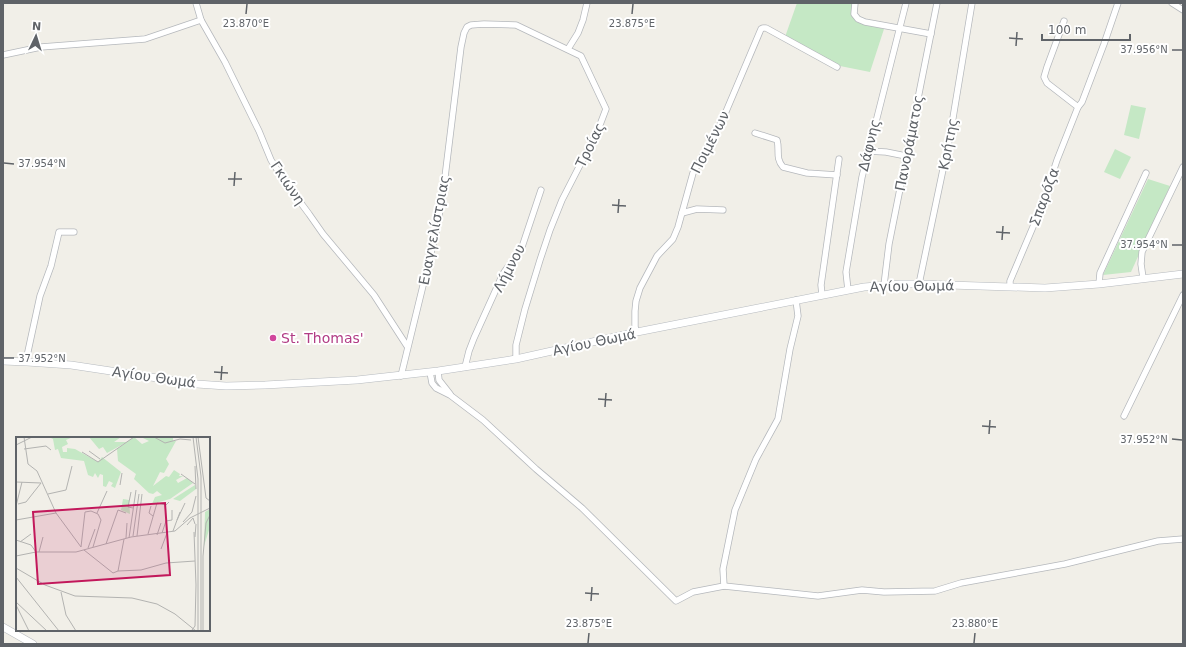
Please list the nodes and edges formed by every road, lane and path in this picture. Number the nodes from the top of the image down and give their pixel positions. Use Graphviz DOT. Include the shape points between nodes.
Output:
graph roads {
  1 [pos="196,3"];
  2 [pos="587,3"];
  3 [pos="856,3"];
  4 [pos="906,3"];
  5 [pos="937,3"];
  6 [pos="972,3"];
  7 [pos="1118,3"];
  8 [pos="1172,3"];
  9 [pos="1183,10"];
  10 [pos="201,20"];
  11 [pos="1064,21"];
  12 [pos="900,28"];
  13 [pos="931,34"];
  14 [pos="568,49"];
  15 [pos="3,55"];
  16 [pos="837,67"];
  17 [pos="456,82"];
  18 [pos="1078,107"];
  19 [pos="755,133"];
  20 [pos="867,151"];
  21 [pos="906,156"];
  22 [pos="839,159"];
  23 [pos="1183,168"];
  24 [pos="1146,173"];
  25 [pos="837,176"];
  26 [pos="541,190"];
  27 [pos="723,210"];
  28 [pos="682,213"];
  29 [pos="74,232"];
  30 [pos="1183,274"];
  31 [pos="1143,278"];
  32 [pos="884,284"];
  33 [pos="919,284"];
  34 [pos="1099,284"];
  35 [pos="1010,287"];
  36 [pos="848,290"];
  37 [pos="822,295"];
  38 [pos="1183,295"];
  39 [pos="796,300"];
  40 [pos="637,332"];
  41 [pos="408,346"];
  42 [pos="516,359"];
  43 [pos="3,362"];
  44 [pos="27,362"];
  45 [pos="465,367"];
  46 [pos="438,371"];
  47 [pos="430,372"];
  48 [pos="401,376"];
  49 [pos="450,395"];
  50 [pos="1124,416"];
  51 [pos="1183,539"];
  52 [pos="724,586"];
  53 [pos="3,627"];
  54 [pos="33,644"];
  1 -- 10 [label="street, Γκιώνη"];
  2 -- 14 [label="street" via="578,33"];
  3 -- 12 [label="street" via="854,14 858,19"];
  4 -- 12 [label="street, Δάφνης"];
  5 -- 13 [label="street, Πανοράματος"];
  6 -- 33 [label="street, Κρήτης" via="950,136"];
  7 -- 18 [label="street, Σπαρόζα"];
  8 -- 9 [label="street"];
  10 -- 15 [label="street" via="145,38 41,47"];
  10 -- 41 [label="street, Γκιώνη" via="225,62 283,179 323,234 374,295"];
  11 -- 18 [label="street" via="1044,77"];
  12 -- 13 [label="street"];
  12 -- 20 [label="street, Δάφνης"];
  13 -- 21 [label="street, Πανοράματος"];
  14 -- 17 [label="street, Τροίας" via="516,25 471,25 464,33"];
  14 -- 42 [label="street, Τροίας" via="581,56 606,109 550,230 523,316 516,345"];
  16 -- 28 [label="street, Ποιμένων" via="766,28 761,29 722,121 693,173"];
  17 -- 41 [label="street, Ευαγγελίστριας" via="437,228"];
  18 -- 35 [label="street, Σπαρόζα" via="1041,208 1010,281"];
  19 -- 25 [label="street" via="777,140 778,160 783,167"];
  20 -- 21 [label="street"];
  20 -- 36 [label="street, Δάφνης" via="846,272"];
  21 -- 32 [label="street, Πανοράματος"];
  22 -- 25 [label="street"];
  23 -- 31 [label="street" via="1142,252"];
  24 -- 34 [label="street" via="1100,273"];
  25 -- 37 [label="street" via="821,285"];
  26 -- 45 [label="street, Λήμνου" via="521,250 503,274 474,338"];
  27 -- 28 [label="street" via="697,209"];
  28 -- 40 [label="street, Ποιμένων" via="673,239 657,256 640,288 635,311"];
  29 -- 44 [label="street" via="59,232 51,266 40,296"];
  30 -- 31 [label="main road, Αγίου Θωμά"];
  31 -- 34 [label="main road, Αγίου Θωμά"];
  32 -- 33 [label="main road, Αγίου Θωμά"];
  32 -- 36 [label="main road, Αγίου Θωμά"];
  33 -- 35 [label="main road, Αγίου Θωμά"];
  34 -- 35 [label="main road, Αγίου Θωμά" via="1045,288"];
  36 -- 37 [label="main road, Αγίου Θωμά"];
  37 -- 39 [label="main road, Αγίου Θωμά"];
  38 -- 50 [label="street"];
  39 -- 40 [label="main road, Αγίου Θωμά"];
  39 -- 52 [label="street" via="798,316 778,420 756,459 735,510 723,569"];
  40 -- 42 [label="main road, Αγίου Θωμά"];
  41 -- 48 [label="street, Ευαγγελίστριας"];
  42 -- 45 [label="main road, Αγίου Θωμά"];
  43 -- 44 [label="main road, Αγίου Θωμά"];
  44 -- 48 [label="main road, Αγίου Θωμά" via="71,365 226,386 335,382"];
  45 -- 46 [label="main road, Αγίου Θωμά"];
  46 -- 47 [label="main road, Αγίου Θωμά"];
  46 -- 49 [label="street" via="439,380"];
  47 -- 48 [label="main road, Αγίου Θωμά"];
  47 -- 49 [label="street" via="436,388"];
  49 -- 52 [label="street" via="483,420 582,508 676,601 693,592"];
  51 -- 52 [label="street" via="1158,541 1065,564 961,583 935,591 862,590 818,596"];
  53 -- 54 [label="main road"];
}
